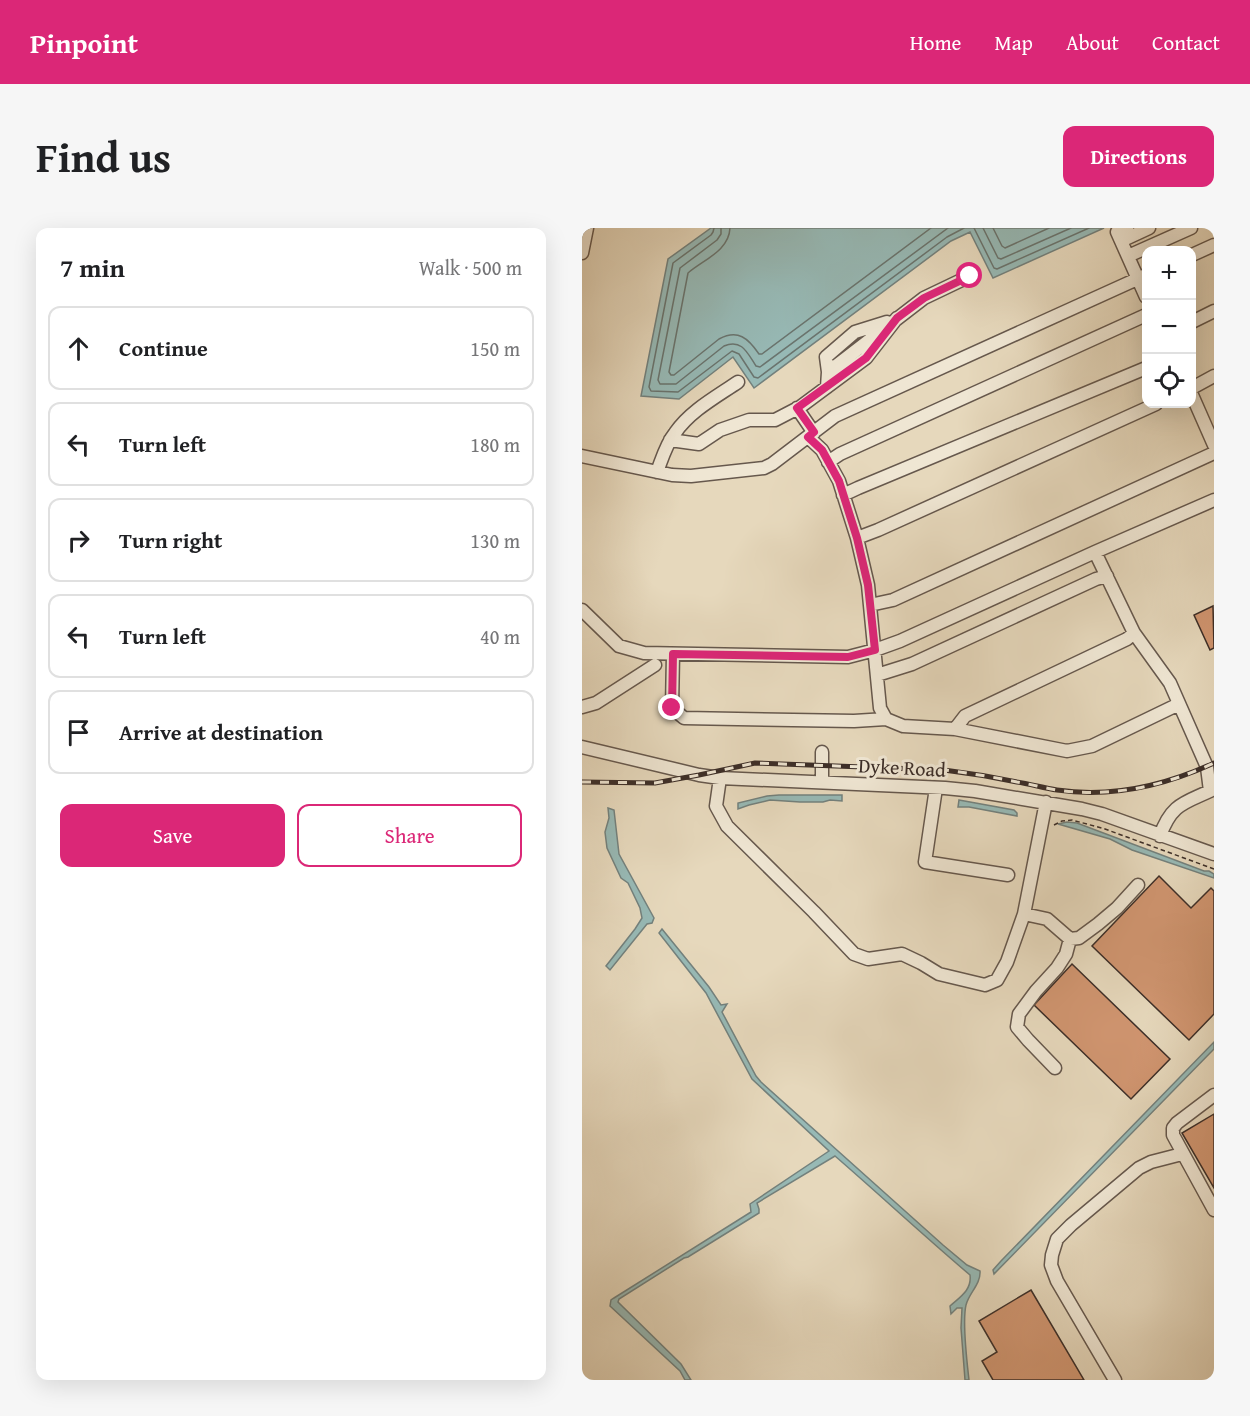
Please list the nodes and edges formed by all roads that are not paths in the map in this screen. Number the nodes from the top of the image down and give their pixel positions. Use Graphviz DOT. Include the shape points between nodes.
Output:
graph roads {
  1 [pos="587,228"];
  2 [pos="1127,228"];
  3 [pos="1149,228"];
  4 [pos="1171,228"];
  5 [pos="1191,228"];
  6 [pos="1214,245"];
  7 [pos="1125,248"];
  8 [pos="1196,253"];
  9 [pos="582,254"];
  10 [pos="970,276"];
  11 [pos="1142,277"];
  12 [pos="1214,311"];
  13 [pos="1142,317"];
  14 [pos="897,318"];
  15 [pos="1196,320"];
  16 [pos="1142,370"];
  17 [pos="1214,376"];
  18 [pos="738,382"];
  19 [pos="1196,385"];
  20 [pos="827,387"];
  21 [pos="1196,406"];
  22 [pos="797,408"];
  23 [pos="1147,408"];
  24 [pos="811,435"];
  25 [pos="670,440"];
  26 [pos="1214,446"];
  27 [pos="1214,453"];
  28 [pos="582,456"];
  29 [pos="828,462"];
  30 [pos="657,472"];
  31 [pos="843,495"];
  32 [pos="1214,500"];
  33 [pos="857,538"];
  34 [pos="1095,552"];
  35 [pos="1107,576"];
  36 [pos="870,605"];
  37 [pos="582,610"];
  38 [pos="1134,633"];
  39 [pos="875,650"];
  40 [pos="673,654"];
  41 [pos="655,665"];
  42 [pos="877,675"];
  43 [pos="1179,704"];
  44 [pos="582,707"];
  45 [pos="886,719"];
  46 [pos="955,729"];
  47 [pos="582,747"];
  48 [pos="822,752"];
  49 [pos="720,778"];
  50 [pos="822,782"];
  51 [pos="936,788"];
  52 [pos="1212,790"];
  53 [pos="1046,802"];
  54 [pos="1160,836"];
  55 [pos="1214,854"];
  56 [pos="1008,875"];
  57 [pos="1138,885"];
  58 [pos="1024,914"];
  59 [pos="1070,939"];
  60 [pos="1055,1068"];
  61 [pos="1214,1095"];
  62 [pos="1182,1154"];
  63 [pos="1214,1210"];
  64 [pos="1115,1380"];
  1 -- 9 [label="street"];
  2 -- 7 [label="street" via="1117,232"];
  3 -- 7 [label="street"];
  4 -- 7 [label="street"];
  5 -- 7 [label="street"];
  6 -- 8 [label="street"];
  7 -- 11 [label="street"];
  10 -- 14 [label="street" via="924,298"];
  11 -- 24 [label="street" via="835,416"];
  12 -- 15 [label="street"];
  13 -- 29 [label="street"];
  14 -- 20 [label="street" via="866,358"];
  14 -- 20 [label="street" via="828,372"];
  16 -- 31 [label="street"];
  17 -- 19 [label="street"];
  18 -- 25 [label="street" via="691,415"];
  20 -- 22 [label="street"];
  21 -- 26 [label="street"];
  22 -- 24 [label="street"];
  22 -- 25 [label="street" via="776,420 749,420 720,430 699,444"];
  23 -- 33 [label="street"];
  24 -- 29 [label="street"];
  24 -- 30 [label="street" via="765,468 691,477"];
  25 -- 30 [label="street"];
  27 -- 36 [label="street" via="893,600"];
  28 -- 30 [label="street"];
  29 -- 31 [label="street"];
  31 -- 33 [label="street"];
  32 -- 34 [label="street"];
  33 -- 36 [label="street"];
  34 -- 35 [label="street"];
  34 -- 39 [label="street"];
  35 -- 38 [label="street"];
  35 -- 42 [label="street" via="912,664"];
  36 -- 39 [label="street"];
  37 -- 40 [label="street" via="619,646 644,653"];
  38 -- 43 [label="street" via="1170,683"];
  38 -- 46 [label="street" via="965,716"];
  39 -- 40 [label="street" via="848,657"];
  39 -- 42 [label="street"];
  40 -- 45 [label="street" via="672,708 684,718"];
  41 -- 44 [label="street" via="596,703"];
  42 -- 45 [label="street" via="880,708"];
  43 -- 46 [label="street" via="1092,746 1067,751"];
  43 -- 52 [label="street" via="1207,767"];
  45 -- 46 [label="street" via="903,726"];
  47 -- 49 [label="street, Dyke Road"];
  48 -- 50 [label="street"];
  49 -- 50 [label="street, Dyke Road"];
  49 -- 58 [label="street" via="716,806 727,826 854,954 868,959 902,954 939,974 985,986 997,981"];
  50 -- 51 [label="street, Dyke Road"];
  51 -- 53 [label="street, Dyke Road"];
  51 -- 56 [label="street" via="925,862"];
  52 -- 54 [label="street" via="1173,811"];
  53 -- 54 [label="street, Dyke Road" via="1102,814"];
  53 -- 58 [label="street"];
  54 -- 55 [label="street, Dyke Road"];
  57 -- 59 [label="street" via="1098,924 1080,938"];
  58 -- 59 [label="street" via="1047,920"];
  59 -- 60 [label="street" via="1057,968 1019,1014 1017,1027"];
  61 -- 62 [label="street" via="1173,1128"];
  62 -- 63 [label="street"];
  62 -- 64 [label="street" via="1139,1168 1071,1225 1057,1239 1052,1255 1057,1281"];
}
